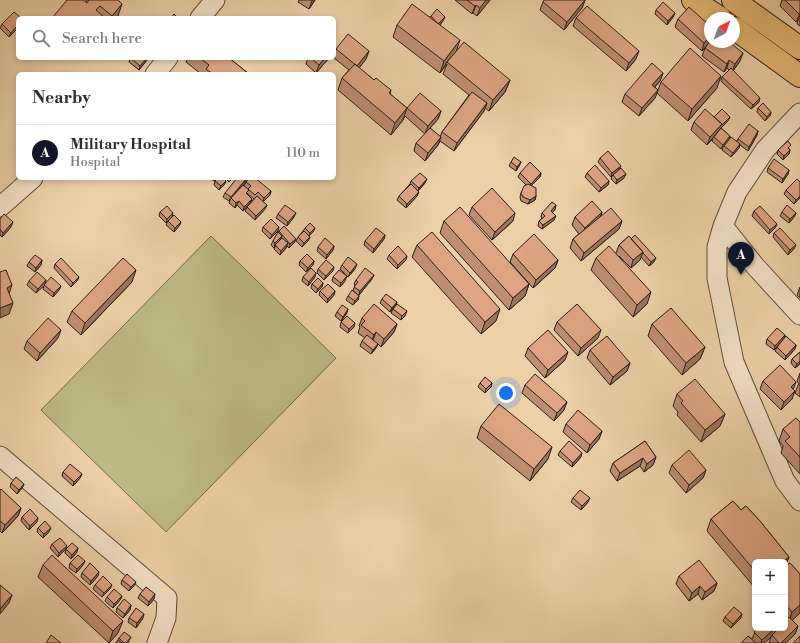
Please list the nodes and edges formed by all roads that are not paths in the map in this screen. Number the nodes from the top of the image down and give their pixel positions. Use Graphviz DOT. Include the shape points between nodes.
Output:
graph roads {
  1 [pos="215,0"];
  2 [pos="694,0"];
  3 [pos="733,0"];
  4 [pos="711,12"];
  5 [pos="202,16"];
  6 [pos="740,32"];
  7 [pos="800,48"];
  8 [pos="166,60"];
  9 [pos="157,72"];
  10 [pos="800,76"];
  11 [pos="800,113"];
  12 [pos="31,180"];
  13 [pos="0,206"];
  14 [pos="723,226"];
  15 [pos="800,315"];
  16 [pos="0,456"];
  17 [pos="800,501"];
  18 [pos="157,643"];
  1 -- 5 [label="street"];
  2 -- 4 [label="main road"];
  3 -- 7 [label="main road"];
  6 -- 10 [label="main road"];
  8 -- 9 [label="street"];
  11 -- 14 [label="street" via="765,150 736,192"];
  12 -- 13 [label="street"];
  14 -- 15 [label="street" via="760,272"];
  14 -- 17 [label="street" via="717,247 717,278 734,362 785,481"];
  16 -- 18 [label="street" via="167,598 166,618"];
}
